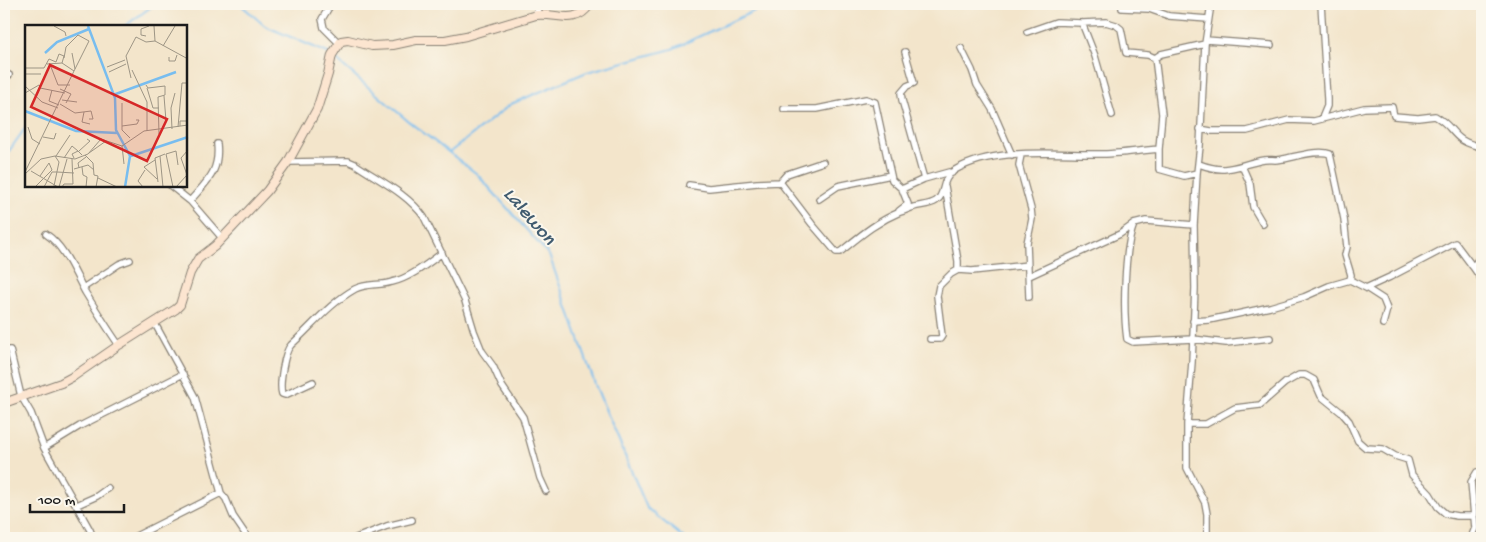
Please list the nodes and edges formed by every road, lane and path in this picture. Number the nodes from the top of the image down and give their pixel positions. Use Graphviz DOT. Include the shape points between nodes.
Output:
graph roads {
  1 [pos="331,4"];
  2 [pos="539,4"];
  3 [pos="590,4"];
  4 [pos="1211,4"];
  5 [pos="1321,4"];
  6 [pos="1122,8"];
  7 [pos="536,14"];
  8 [pos="1208,19"];
  9 [pos="1082,23"];
  10 [pos="1027,32"];
  11 [pos="338,42"];
  12 [pos="1205,42"];
  13 [pos="1271,45"];
  14 [pos="961,48"];
  15 [pos="905,52"];
  16 [pos="1156,58"];
  17 [pos="784,109"];
  18 [pos="1112,115"];
  19 [pos="1322,118"];
  20 [pos="1200,129"];
  21 [pos="217,144"];
  22 [pos="1482,147"];
  23 [pos="1159,149"];
  24 [pos="1012,155"];
  25 [pos="1021,155"];
  26 [pos="288,162"];
  27 [pos="823,162"];
  28 [pos="1198,164"];
  29 [pos="1242,166"];
  30 [pos="952,173"];
  31 [pos="1197,173"];
  32 [pos="891,175"];
  33 [pos="924,179"];
  34 [pos="780,182"];
  35 [pos="944,182"];
  36 [pos="689,185"];
  37 [pos="174,188"];
  38 [pos="902,189"];
  39 [pos="819,199"];
  40 [pos="190,201"];
  41 [pos="897,214"];
  42 [pos="1134,224"];
  43 [pos="1263,224"];
  44 [pos="1194,225"];
  45 [pos="46,234"];
  46 [pos="222,238"];
  47 [pos="442,253"];
  48 [pos="1482,254"];
  49 [pos="130,260"];
  50 [pos="1028,264"];
  51 [pos="1472,267"];
  52 [pos="958,270"];
  53 [pos="1029,276"];
  54 [pos="1350,280"];
  55 [pos="1482,280"];
  56 [pos="83,288"];
  57 [pos="1366,288"];
  58 [pos="1029,297"];
  59 [pos="1193,321"];
  60 [pos="154,322"];
  61 [pos="1383,324"];
  62 [pos="1270,338"];
  63 [pos="930,339"];
  64 [pos="1193,339"];
  65 [pos="118,345"];
  66 [pos="10,350"];
  67 [pos="183,374"];
  68 [pos="313,382"];
  69 [pos="21,396"];
  70 [pos="4,402"];
  71 [pos="1187,424"];
  72 [pos="44,448"];
  73 [pos="1482,472"];
  74 [pos="108,488"];
  75 [pos="546,491"];
  76 [pos="221,493"];
  77 [pos="77,505"];
  78 [pos="1473,516"];
  79 [pos="412,520"];
  80 [pos="93,538"];
  81 [pos="132,538"];
  82 [pos="248,538"];
  83 [pos="356,538"];
  84 [pos="1207,538"];
  85 [pos="1471,538"];
  1 -- 11 [label="street" via="322,19 324,28"];
  2 -- 7 [label="street"];
  3 -- 7 [label="street" via="568,18"];
  4 -- 8 [label="street"];
  5 -- 19 [label="street" via="1327,99"];
  6 -- 8 [label="street"];
  7 -- 11 [label="street" via="445,40 372,46 348,40"];
  8 -- 12 [label="street"];
  9 -- 10 [label="street" via="1056,22"];
  9 -- 16 [label="street" via="1116,25 1121,29 1126,53"];
  9 -- 18 [label="street"];
  11 -- 26 [label="street" via="317,109"];
  12 -- 13 [label="street"];
  12 -- 16 [label="street"];
  12 -- 20 [label="street"];
  14 -- 24 [label="street"];
  15 -- 33 [label="street" via="914,83 901,92 902,100"];
  16 -- 23 [label="street" via="1162,114"];
  17 -- 32 [label="street" via="817,109 866,99 875,102"];
  19 -- 20 [label="street" via="1314,121 1289,120 1247,131"];
  19 -- 22 [label="street" via="1364,108 1392,107 1394,116 1435,116 1458,139"];
  20 -- 28 [label="street"];
  21 -- 40 [label="street" via="219,156 215,170"];
  23 -- 25 [label="street" via="1107,154"];
  23 -- 31 [label="street" via="1159,169 1184,176"];
  24 -- 25 [label="street"];
  24 -- 30 [label="street" via="972,163"];
  25 -- 50 [label="street" via="1019,164 1032,220 1027,243"];
  26 -- 46 [label="street" via="267,191"];
  26 -- 47 [label="street" via="342,160 355,164 420,210"];
  27 -- 34 [label="street" via="787,174"];
  28 -- 29 [label="street" via="1215,170"];
  28 -- 31 [label="street"];
  29 -- 43 [label="street" via="1250,184 1252,207"];
  29 -- 54 [label="street" via="1304,154 1330,154 1344,219 1345,255"];
  30 -- 33 [label="street"];
  30 -- 35 [label="street"];
  31 -- 44 [label="street"];
  32 -- 38 [label="street"];
  32 -- 39 [label="street" via="838,186"];
  33 -- 38 [label="street"];
  34 -- 36 [label="street" via="709,188"];
  34 -- 41 [label="street" via="836,252 868,228"];
  35 -- 41 [label="street" via="938,200"];
  35 -- 52 [label="street"];
  37 -- 40 [label="street"];
  38 -- 41 [label="street" via="908,204"];
  40 -- 46 [label="street"];
  42 -- 44 [label="street" via="1146,220"];
  42 -- 53 [label="street" via="1120,234"];
  42 -- 64 [label="street" via="1129,236 1125,296 1127,338 1133,342"];
  44 -- 59 [label="street"];
  45 -- 56 [label="street" via="66,255"];
  46 -- 60 [label="street" via="198,259 180,305"];
  47 -- 68 [label="street" via="396,281 364,285 353,290 291,344 282,374 282,394"];
  47 -- 75 [label="street" via="465,301 482,351 523,417"];
  48 -- 51 [label="street"];
  49 -- 56 [label="street"];
  50 -- 52 [label="street"];
  50 -- 53 [label="street"];
  51 -- 55 [label="street"];
  51 -- 57 [label="street" via="1454,243"];
  52 -- 63 [label="street" via="939,286 937,296 942,336"];
  53 -- 58 [label="street"];
  54 -- 57 [label="street"];
  54 -- 59 [label="street" via="1270,307"];
  56 -- 65 [label="street"];
  57 -- 61 [label="street" via="1384,299 1387,309"];
  59 -- 64 [label="street"];
  60 -- 65 [label="street"];
  60 -- 67 [label="street"];
  62 -- 64 [label="street" via="1226,342"];
  64 -- 71 [label="street"];
  65 -- 69 [label="street" via="61,383"];
  66 -- 69 [label="street"];
  67 -- 72 [label="street" via="80,426"];
  67 -- 76 [label="street" via="195,397"];
  69 -- 70 [label="street"];
  69 -- 72 [label="street"];
  71 -- 78 [label="street" via="1206,424 1235,408 1260,405 1285,383 1306,375 1314,380 1321,396 1342,412 1358,441 1366,448 1383,449 1408,460 1412,475 1446,514"];
  71 -- 84 [label="street" via="1187,468 1205,503"];
  72 -- 77 [label="street"];
  73 -- 78 [label="street" via="1477,472 1471,482"];
  74 -- 77 [label="street"];
  76 -- 81 [label="street"];
  76 -- 82 [label="street"];
  77 -- 80 [label="street"];
  78 -- 85 [label="street" via="1475,528"];
  79 -- 83 [label="street"];
}
